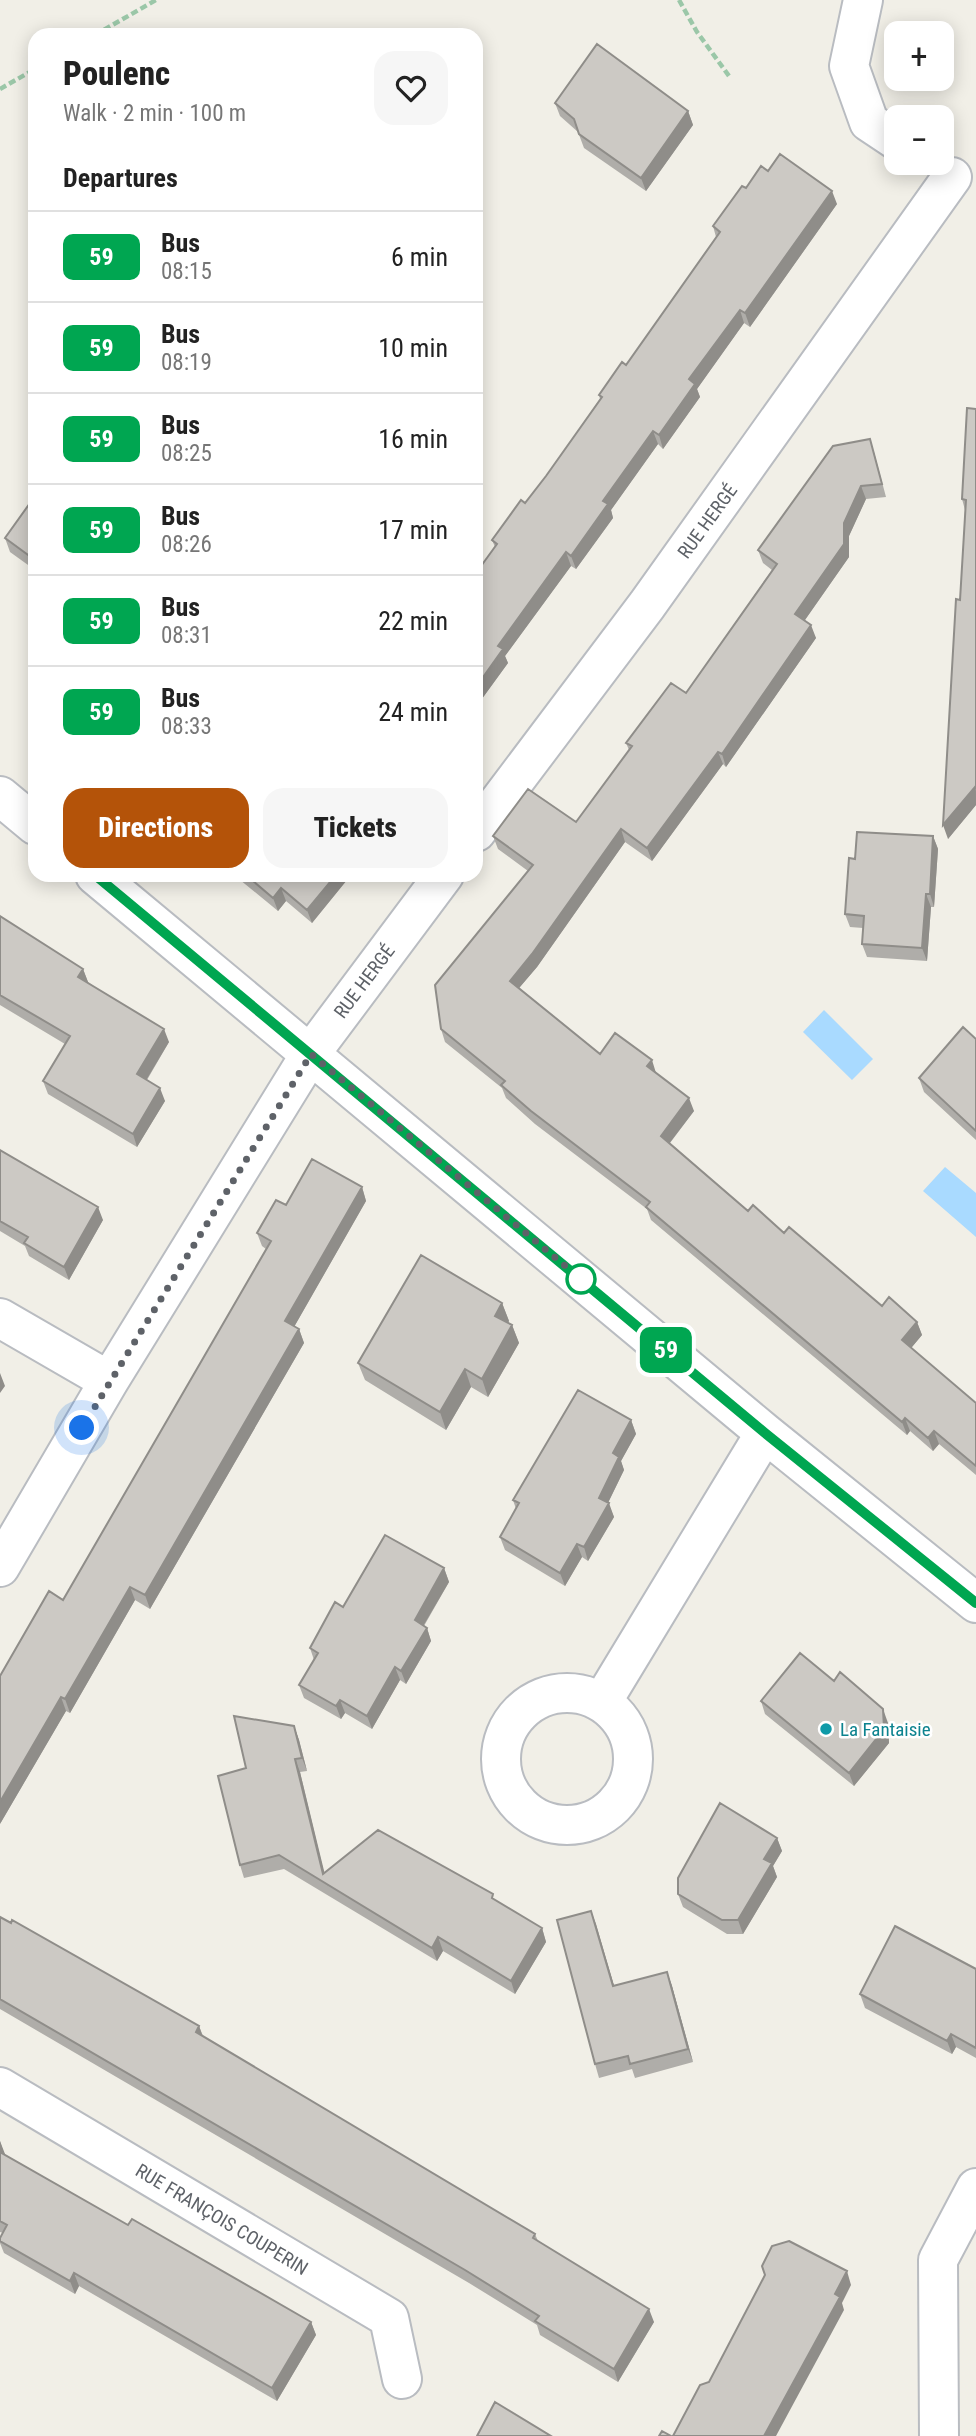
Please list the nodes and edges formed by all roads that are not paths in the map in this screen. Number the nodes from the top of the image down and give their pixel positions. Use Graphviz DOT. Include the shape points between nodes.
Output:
graph roads {
  1 [pos="863,0"];
  2 [pos="884,132"];
  3 [pos="947,184"];
  4 [pos="0,796"];
  5 [pos="28,819"];
  6 [pos="483,823"];
  7 [pos="103,882"];
  8 [pos="439,882"];
  9 [pos="311,1054"];
  10 [pos="0,1318"];
  11 [pos="109,1381"];
  12 [pos="765,1433"];
  13 [pos="0,1567"];
  14 [pos="976,1603"];
  15 [pos="602,1702"];
  16 [pos="0,2087"];
  17 [pos="976,2188"];
  18 [pos="402,2379"];
  19 [pos="939,2436"];
  1 -- 2 [label="street" via="849,66 869,122"];
  3 -- 6 [label="street, RUE HERGÉ" via="647,605"];
  4 -- 5 [label="street"];
  7 -- 9 [label="street"];
  8 -- 9 [label="street, RUE HERGÉ"];
  9 -- 11 [label="street, RUE HERGÉ"];
  9 -- 12 [label="street"];
  10 -- 11 [label="street"];
  11 -- 13 [label="street, RUE HERGÉ"];
  12 -- 14 [label="street"];
  12 -- 15 [label="street"];
  16 -- 18 [label="street, RUE FRANÇOIS COUPERIN" via="389,2318"];
  17 -- 19 [label="street" via="938,2260"];
}
